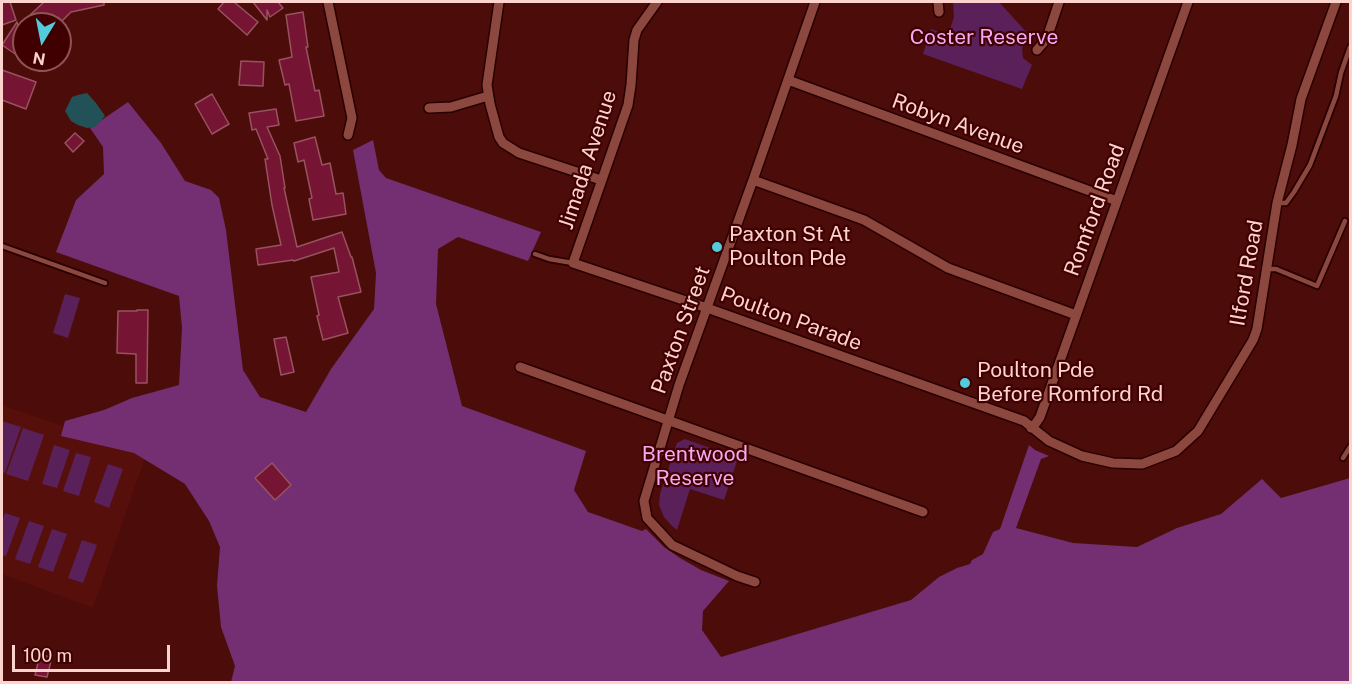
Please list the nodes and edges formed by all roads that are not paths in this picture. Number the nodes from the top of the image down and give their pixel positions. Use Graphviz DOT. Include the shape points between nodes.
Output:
graph roads {
  1 [pos="329,2"];
  2 [pos="499,2"];
  3 [pos="657,2"];
  4 [pos="815,2"];
  5 [pos="938,2"];
  6 [pos="1059,2"];
  7 [pos="1188,2"];
  8 [pos="1336,2"];
  9 [pos="939,12"];
  10 [pos="1350,47"];
  11 [pos="1037,50"];
  12 [pos="788,81"];
  13 [pos="488,96"];
  14 [pos="429,108"];
  15 [pos="348,135"];
  16 [pos="601,180"];
  17 [pos="753,180"];
  18 [pos="1117,201"];
  19 [pos="1277,203"];
  20 [pos="1345,221"];
  21 [pos="2,246"];
  22 [pos="535,254"];
  23 [pos="573,263"];
  24 [pos="1267,269"];
  25 [pos="105,283"];
  26 [pos="707,308"];
  27 [pos="1076,315"];
  28 [pos="520,367"];
  29 [pos="668,420"];
  30 [pos="1031,428"];
  31 [pos="1350,447"];
  32 [pos="1343,458"];
  33 [pos="923,512"];
  34 [pos="755,582"];
  1 -- 15 [label="street" via="352,118"];
  2 -- 13 [label="street"];
  3 -- 16 [label="street, Jimada Avenue" via="637,30 630,95"];
  4 -- 12 [label="street, Paxton Street"];
  5 -- 9 [label="street"];
  6 -- 11 [label="street" via="1049,32"];
  7 -- 18 [label="street, Romford Road"];
  8 -- 19 [label="street, Ilford Road" via="1301,99"];
  10 -- 19 [label="lane" via="1310,165 1286,203"];
  12 -- 17 [label="street, Paxton Street"];
  12 -- 18 [label="street, Robyn Avenue"];
  13 -- 14 [label="street" via="450,107"];
  13 -- 16 [label="street" via="503,143 519,153"];
  16 -- 23 [label="street, Jimada Avenue"];
  17 -- 26 [label="street, Paxton Street"];
  17 -- 27 [label="street" via="864,220 948,268"];
  18 -- 27 [label="street, Romford Road"];
  19 -- 24 [label="street, Ilford Road"];
  20 -- 24 [label="lane" via="1317,286"];
  21 -- 25 [label="lane"];
  22 -- 23 [label="lane, Poulton Parade"];
  23 -- 26 [label="street, Poulton Parade"];
  24 -- 30 [label="street, Ilford Road" via="1257,329 1250,347 1198,431 1176,451 1142,464 1113,464 1074,453"];
  26 -- 29 [label="street, Paxton Street"];
  26 -- 30 [label="street, Poulton Parade" via="1024,421"];
  27 -- 30 [label="street, Romford Road" via="1040,417"];
  28 -- 29 [label="street"];
  29 -- 33 [label="street"];
  29 -- 34 [label="street, Paxton Street" via="645,501 647,518 672,545"];
  31 -- 32 [label="lane"];
}
